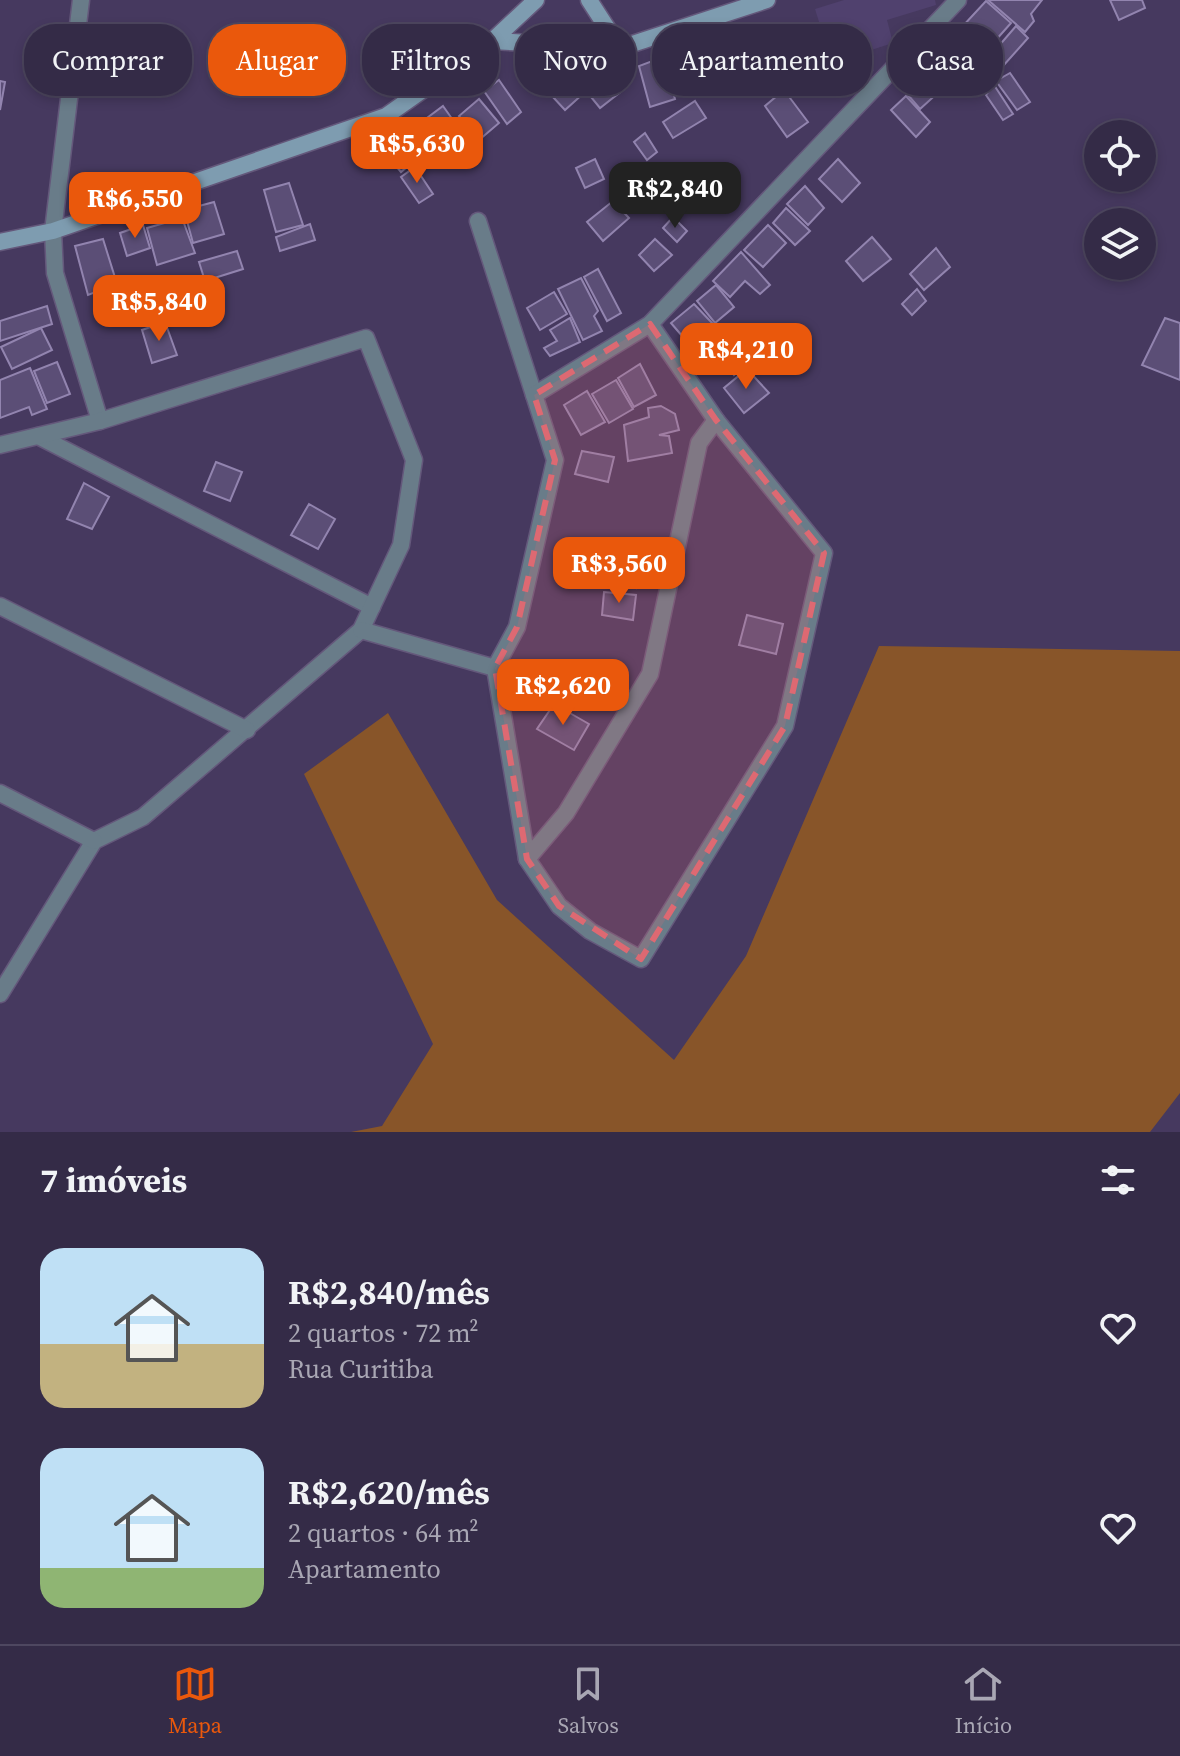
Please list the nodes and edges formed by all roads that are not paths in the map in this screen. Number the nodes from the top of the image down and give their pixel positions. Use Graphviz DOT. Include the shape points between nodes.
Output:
graph roads {
  1 [pos="81,0"];
  2 [pos="536,0"];
  3 [pos="589,0"];
  4 [pos="767,0"];
  5 [pos="958,0"];
  6 [pos="604,24"];
  7 [pos="499,34"];
  8 [pos="636,43"];
  9 [pos="414,96"];
  10 [pos="478,221"];
  11 [pos="53,231"];
  12 [pos="0,242"];
  13 [pos="650,324"];
  14 [pos="534,395"];
  15 [pos="716,420"];
  16 [pos="100,421"];
  17 [pos="38,436"];
  18 [pos="0,445"];
  19 [pos="0,606"];
  20 [pos="372,607"];
  21 [pos="361,630"];
  22 [pos="495,668"];
  23 [pos="247,730"];
  24 [pos="0,793"];
  25 [pos="94,841"];
  26 [pos="527,859"];
  27 [pos="2,987"];
  1 -- 11 [label="street"];
  2 -- 7 [label="street"];
  3 -- 6 [label="street"];
  4 -- 8 [label="street"];
  5 -- 13 [label="street"];
  9 -- 11 [label="street" via="386,116"];
  10 -- 14 [label="street"];
  11 -- 12 [label="street"];
  11 -- 16 [label="street" via="55,273"];
  13 -- 14 [label="street"];
  13 -- 15 [label="street"];
  14 -- 22 [label="street" via="555,460 517,627"];
  15 -- 26 [label="street" via="699,443 650,674 566,813"];
  15 -- 26 [label="street" via="824,553 785,726 641,959 590,931 559,906"];
  16 -- 17 [label="street"];
  16 -- 20 [label="street" via="366,338 414,460 401,545"];
  17 -- 18 [label="street"];
  17 -- 20 [label="street"];
  19 -- 23 [label="street"];
  20 -- 21 [label="street"];
  21 -- 22 [label="street"];
  21 -- 23 [label="street"];
  22 -- 26 [label="street"];
  23 -- 25 [label="street" via="143,817"];
  24 -- 25 [label="street"];
  25 -- 27 [label="street"];
}
